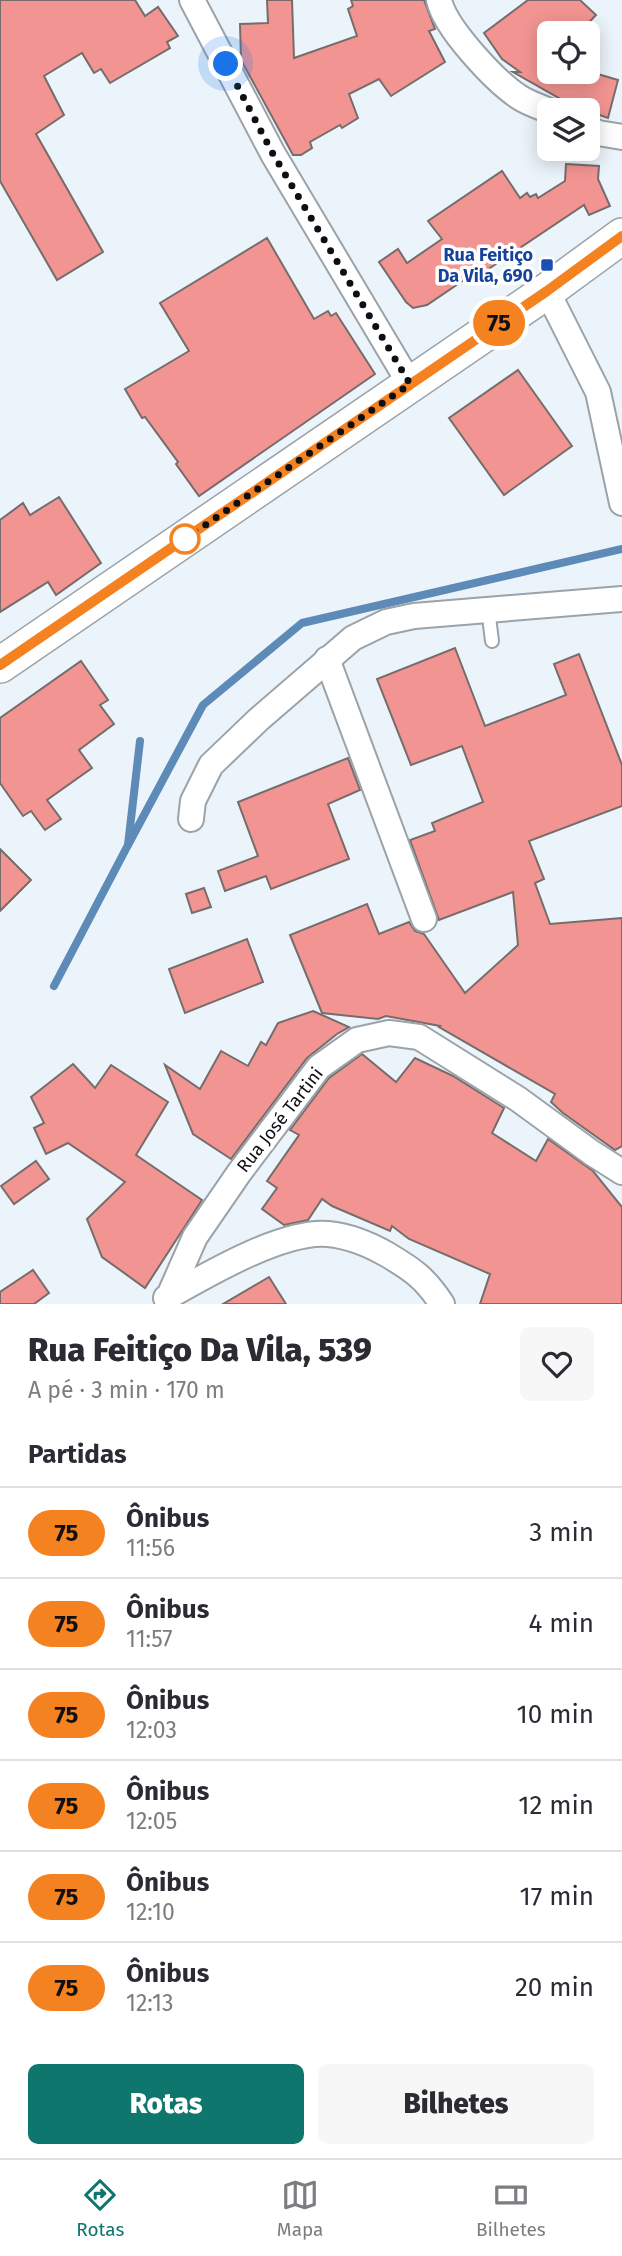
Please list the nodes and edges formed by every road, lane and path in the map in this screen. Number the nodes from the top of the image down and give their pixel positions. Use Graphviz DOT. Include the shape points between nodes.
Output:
graph roads {
  1 [pos="439,0"];
  2 [pos="193,1"];
  3 [pos="537,105"];
  4 [pos="600,133"];
  5 [pos="622,137"];
  6 [pos="622,236"];
  7 [pos="547,291"];
  8 [pos="410,384"];
  9 [pos="619,471"];
  10 [pos="622,503"];
  11 [pos="622,599"];
  12 [pos="488,609"];
  13 [pos="492,641"];
  14 [pos="327,659"];
  15 [pos="0,665"];
  16 [pos="191,818"];
  17 [pos="424,919"];
  18 [pos="622,1172"];
  19 [pos="162,1300"];
  20 [pos="442,1304"];
  1 -- 3 [label="street" via="441,11 469,50 520,98"];
  2 -- 8 [label="street" via="273,154"];
  4 -- 5 [label="street"];
  6 -- 7 [label="street"];
  7 -- 8 [label="street"];
  7 -- 9 [label="street" via="598,392"];
  8 -- 15 [label="street"];
  9 -- 10 [label="street"];
  11 -- 12 [label="street"];
  12 -- 13 [label="lane"];
  12 -- 14 [label="street" via="386,622 353,638"];
  14 -- 16 [label="street" via="211,765 193,801"];
  14 -- 17 [label="street"];
  18 -- 19 [label="street, Rua José Tartini" via="419,1037 389,1033 357,1040 319,1067 239,1173 195,1237"];
  19 -- 20 [label="street" via="282,1241 326,1234 367,1242 416,1271"];
}
